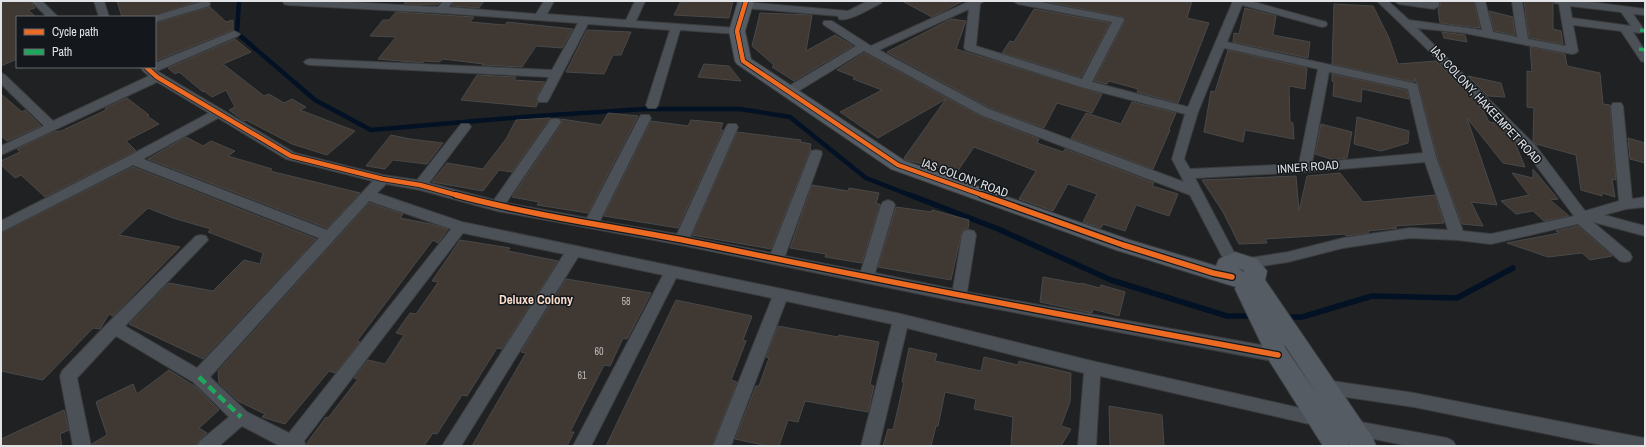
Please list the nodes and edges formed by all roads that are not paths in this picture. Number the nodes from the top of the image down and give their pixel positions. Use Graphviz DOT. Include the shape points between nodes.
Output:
graph roads {
  1 [pos="36,1"];
  2 [pos="99,1"];
  3 [pos="448,1"];
  4 [pos="549,1"];
  5 [pos="640,1"];
  6 [pos="877,1"];
  7 [pos="1018,1"];
  8 [pos="1238,1"];
  9 [pos="1382,1"];
  10 [pos="1400,1"];
  11 [pos="1434,1"];
  12 [pos="1480,1"];
  13 [pos="1516,1"];
  14 [pos="288,2"];
  15 [pos="977,2"];
  16 [pos="1561,2"];
  17 [pos="746,3"];
  18 [pos="205,4"];
  19 [pos="441,10"];
  20 [pos="1625,10"];
  21 [pos="1645,12"];
  22 [pos="851,14"];
  23 [pos="52,16"];
  24 [pos="104,16"];
  25 [pos="539,18"];
  26 [pos="156,19"];
  27 [pos="584,21"];
  28 [pos="1568,21"];
  29 [pos="1405,22"];
  30 [pos="629,24"];
  31 [pos="1322,24"];
  32 [pos="676,27"];
  33 [pos="1625,29"];
  34 [pos="1642,30"];
  35 [pos="737,31"];
  36 [pos="234,34"];
  37 [pos="1488,34"];
  38 [pos="1523,40"];
  39 [pos="1220,44"];
  40 [pos="867,48"];
  41 [pos="1643,52"];
  42 [pos="310,62"];
  43 [pos="1324,67"];
  44 [pos="150,71"];
  45 [pos="555,74"];
  46 [pos="1,77"];
  47 [pos="1085,84"];
  48 [pos="788,92"];
  49 [pos="543,99"];
  50 [pos="652,105"];
  51 [pos="1617,106"];
  52 [pos="1192,112"];
  53 [pos="218,113"];
  54 [pos="645,118"];
  55 [pos="555,122"];
  56 [pos="52,127"];
  57 [pos="465,127"];
  58 [pos="732,127"];
  59 [pos="1,151"];
  60 [pos="816,154"];
  61 [pos="1430,157"];
  62 [pos="132,160"];
  63 [pos="1305,168"];
  64 [pos="1186,174"];
  65 [pos="383,179"];
  66 [pos="420,185"];
  67 [pos="1196,192"];
  68 [pos="367,195"];
  69 [pos="1645,202"];
  70 [pos="1626,204"];
  71 [pos="888,205"];
  72 [pos="497,206"];
  73 [pos="1583,217"];
  74 [pos="591,224"];
  75 [pos="1,227"];
  76 [pos="460,227"];
  77 [pos="1645,231"];
  78 [pos="969,235"];
  79 [pos="1457,235"];
  80 [pos="329,236"];
  81 [pos="202,240"];
  82 [pos="681,240"];
  83 [pos="574,251"];
  84 [pos="1625,258"];
  85 [pos="776,260"];
  86 [pos="672,272"];
  87 [pos="1241,272"];
  88 [pos="866,278"];
  89 [pos="781,294"];
  90 [pos="959,296"];
  91 [pos="1270,317"];
  92 [pos="901,320"];
  93 [pos="114,327"];
  94 [pos="1278,355"];
  95 [pos="1092,368"];
  96 [pos="199,377"];
  97 [pos="1325,387"];
  98 [pos="241,417"];
  99 [pos="1320,420"];
  100 [pos="1344,437"];
  101 [pos="295,444"];
  102 [pos="82,446"];
  103 [pos="206,446"];
  104 [pos="451,446"];
  105 [pos="582,446"];
  106 [pos="722,446"];
  107 [pos="870,446"];
  108 [pos="1087,446"];
  109 [pos="1364,446"];
  110 [pos="1447,446"];
  111 [pos="1644,446"];
  1 -- 23 [label="street"];
  2 -- 24 [label="street"];
  3 -- 19 [label="street"];
  4 -- 25 [label="street"];
  5 -- 30 [label="street"];
  6 -- 22 [label="street"];
  7 -- 47 [label="street" via="1119,20"];
  8 -- 31 [label="street"];
  8 -- 39 [label="street"];
  9 -- 29 [label="street, IAS COLONY, HAKEEMPET ROAD"];
  10 -- 11 [label="street" via="1434,6"];
  12 -- 37 [label="street"];
  13 -- 38 [label="street" via="1522,21"];
  14 -- 19 [label="street"];
  15 -- 40 [label="street"];
  15 -- 47 [label="street" via="970,48"];
  16 -- 20 [label="street"];
  16 -- 28 [label="street"];
  17 -- 22 [label="street"];
  17 -- 35 [label="street"];
  18 -- 26 [label="street"];
  19 -- 25 [label="street"];
  20 -- 21 [label="street"];
  20 -- 34 [label="street"];
  22 -- 40 [label="street" via="828,23"];
  25 -- 27 [label="street"];
  27 -- 30 [label="street"];
  27 -- 45 [label="street"];
  28 -- 33 [label="street"];
  28 -- 38 [label="street" via="1572,51"];
  29 -- 37 [label="street"];
  29 -- 73 [label="street, IAS COLONY, HAKEEMPET ROAD" via="1531,149"];
  30 -- 32 [label="street"];
  32 -- 35 [label="street"];
  32 -- 50 [label="street"];
  33 -- 34 [label="street"];
  33 -- 41 [label="street"];
  35 -- 48 [label="street, IAS COLONY ROAD" via="743,61"];
  36 -- 44 [label="street"];
  37 -- 38 [label="street"];
  39 -- 43 [label="street"];
  39 -- 52 [label="street"];
  40 -- 48 [label="street"];
  40 -- 67 [label="street" via="985,112"];
  42 -- 45 [label="street"];
  43 -- 61 [label="street" via="1413,87"];
  43 -- 63 [label="street"];
  44 -- 53 [label="street"];
  44 -- 56 [label="street"];
  45 -- 49 [label="street"];
  46 -- 56 [label="street"];
  47 -- 52 [label="street"];
  48 -- 87 [label="street, IAS COLONY ROAD" via="898,165 1123,245 1212,273"];
  51 -- 70 [label="street"];
  52 -- 64 [label="street" via="1178,159"];
  53 -- 62 [label="street"];
  53 -- 65 [label="street" via="292,156"];
  54 -- 74 [label="street"];
  55 -- 72 [label="street"];
  56 -- 59 [label="street"];
  57 -- 66 [label="street"];
  58 -- 82 [label="street"];
  60 -- 85 [label="street"];
  61 -- 63 [label="street, INNER ROAD"];
  61 -- 79 [label="street"];
  62 -- 75 [label="street"];
  62 -- 80 [label="street"];
  63 -- 64 [label="street, INNER ROAD"];
  64 -- 67 [label="street"];
  65 -- 66 [label="street"];
  65 -- 68 [label="street"];
  66 -- 72 [label="street"];
  67 -- 87 [label="street"];
  68 -- 76 [label="street"];
  68 -- 80 [label="street"];
  69 -- 70 [label="street"];
  70 -- 73 [label="street"];
  71 -- 88 [label="street"];
  72 -- 74 [label="street"];
  73 -- 77 [label="street"];
  73 -- 79 [label="street" via="1491,239"];
  73 -- 84 [label="street, IAS COLONY, HAKEEMPET ROAD"];
  74 -- 82 [label="street"];
  76 -- 83 [label="street"];
  76 -- 101 [label="street"];
  78 -- 90 [label="street"];
  79 -- 87 [label="street" via="1410,233 1343,243"];
  80 -- 96 [label="street"];
  81 -- 93 [label="street"];
  82 -- 85 [label="street"];
  83 -- 86 [label="street"];
  83 -- 104 [label="street"];
  85 -- 88 [label="street"];
  86 -- 89 [label="street"];
  86 -- 105 [label="street"];
  87 -- 91 [label="street"];
  88 -- 90 [label="street"];
  89 -- 92 [label="street"];
  89 -- 106 [label="street"];
  90 -- 94 [label="street"];
  91 -- 94 [label="street"];
  91 -- 97 [label="street"];
  92 -- 95 [label="street"];
  92 -- 107 [label="street"];
  93 -- 96 [label="street"];
  93 -- 102 [label="street" via="68,376"];
  94 -- 99 [label="street"];
  95 -- 99 [label="street"];
  95 -- 108 [label="street"];
  96 -- 98 [label="street"];
  97 -- 100 [label="street"];
  97 -- 111 [label="street" via="1414,400"];
  98 -- 101 [label="street"];
  98 -- 103 [label="street"];
  99 -- 100 [label="street"];
  100 -- 109 [label="street"];
  100 -- 110 [label="street"];
}
